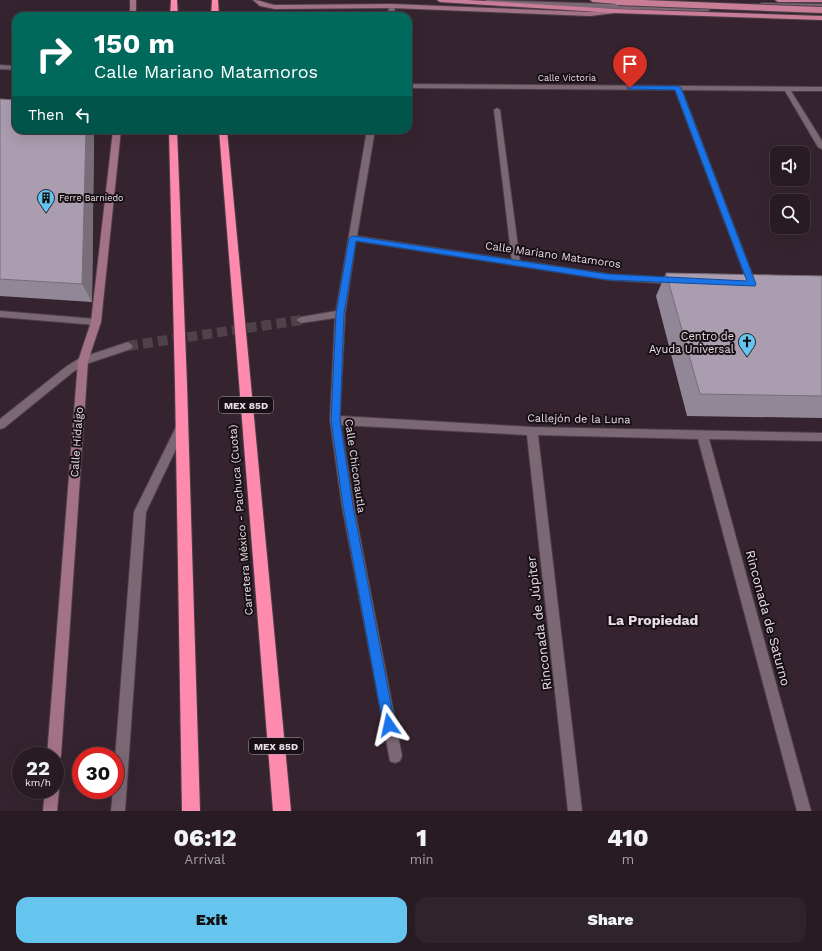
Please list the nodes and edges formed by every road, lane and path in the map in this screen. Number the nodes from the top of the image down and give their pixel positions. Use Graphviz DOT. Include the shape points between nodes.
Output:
graph roads {
  1 [pos="133,0"];
  2 [pos="174,0"];
  3 [pos="215,0"];
  4 [pos="256,0"];
  5 [pos="440,0"];
  6 [pos="488,0"];
  7 [pos="555,0"];
  8 [pos="593,0"];
  9 [pos="778,0"];
  10 [pos="822,0"];
  11 [pos="392,6"];
  12 [pos="822,6"];
  13 [pos="615,11"];
  14 [pos="822,11"];
  15 [pos="132,12"];
  16 [pos="174,12"];
  17 [pos="215,12"];
  18 [pos="391,12"];
  19 [pos="822,18"];
  20 [pos="0,67"];
  21 [pos="12,68"];
  22 [pos="412,86"];
  23 [pos="678,88"];
  24 [pos="787,89"];
  25 [pos="822,89"];
  26 [pos="497,110"];
  27 [pos="117,134"];
  28 [pos="173,134"];
  29 [pos="223,134"];
  30 [pos="370,134"];
  31 [pos="822,147"];
  32 [pos="353,238"];
  33 [pos="516,262"];
  34 [pos="684,281"];
  35 [pos="752,284"];
  36 [pos="0,314"];
  37 [pos="340,314"];
  38 [pos="301,320"];
  39 [pos="96,322"];
  40 [pos="128,346"];
  41 [pos="83,361"];
  42 [pos="335,420"];
  43 [pos="0,425"];
  44 [pos="181,428"];
  45 [pos="532,431"];
  46 [pos="702,434"];
  47 [pos="822,437"];
  48 [pos="55,747"];
  49 [pos="395,756"];
  50 [pos="51,799"];
  51 [pos="50,811"];
  52 [pos="118,811"];
  53 [pos="191,811"];
  54 [pos="282,811"];
  55 [pos="575,811"];
  56 [pos="804,811"];
  1 -- 15 [label="street"];
  2 -- 16 [label="highway"];
  3 -- 17 [label="highway"];
  4 -- 11 [label="street" via="270,7"];
  5 -- 13 [label="main road"];
  6 -- 14 [label="street" via="582,6"];
  7 -- 12 [label="street"];
  8 -- 14 [label="main road, bridge"];
  9 -- 10 [label="main road"];
  11 -- 13 [label="street" via="590,14"];
  11 -- 18 [label="street"];
  13 -- 19 [label="main road"];
  20 -- 21 [label="street"];
  22 -- 23 [label="street, Calle Victoria"];
  23 -- 24 [label="street, Calle Victoria"];
  23 -- 35 [label="street"];
  24 -- 25 [label="street, Calle Victoria"];
  24 -- 31 [label="street"];
  26 -- 33 [label="street"];
  27 -- 39 [label="street, Calle Hidalgo"];
  28 -- 44 [label="highway" via="180,308"];
  29 -- 54 [label="highway, Carretera México - Pachuca (Cuota) / MEX 85D"];
  30 -- 32 [label="street, Calle Chiconautla"];
  32 -- 33 [label="street, Calle Mariano Matamoros"];
  32 -- 37 [label="street, Calle Chiconautla"];
  33 -- 34 [label="street, Calle Mariano Matamoros" via="608,277"];
  36 -- 39 [label="street"];
  37 -- 38 [label="street"];
  37 -- 42 [label="street, Calle Chiconautla"];
  39 -- 41 [label="street, Calle Hidalgo"];
  40 -- 41 [label="street"];
  41 -- 43 [label="street"];
  41 -- 48 [label="street, Calle Hidalgo"];
  42 -- 45 [label="street, Callejón de la Luna"];
  42 -- 49 [label="street, Calle Chiconautla" via="348,506"];
  44 -- 52 [label="street" via="140,512"];
  44 -- 53 [label="highway"];
  45 -- 46 [label="street, Callejón de la Luna"];
  45 -- 55 [label="street, Rinconada de Júpiter"];
  46 -- 47 [label="street, Callejón de la Luna"];
  46 -- 56 [label="street, Rinconada de Saturno"];
  50 -- 51 [label="street"];
}
